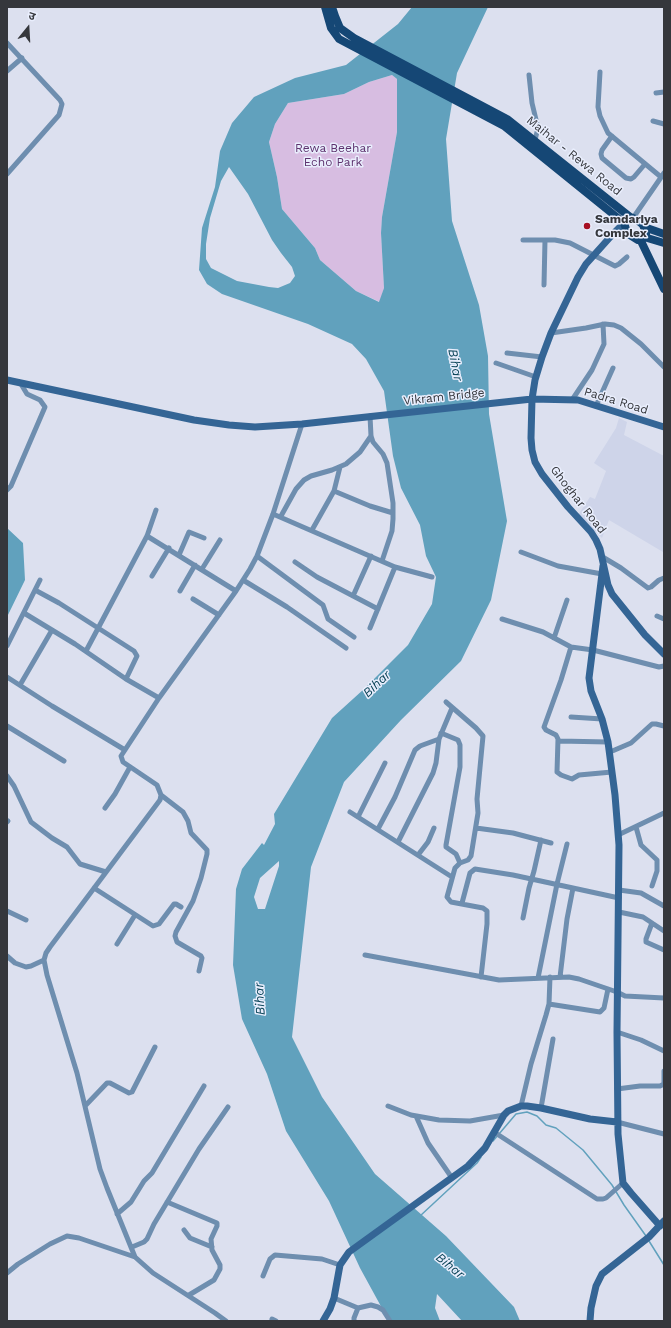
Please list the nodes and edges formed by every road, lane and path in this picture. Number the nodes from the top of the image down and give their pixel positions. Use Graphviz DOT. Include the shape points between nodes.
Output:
graph roads {
  1 [pos="325,7"];
  2 [pos="332,7"];
  3 [pos="7,43"];
  4 [pos="22,58"];
  5 [pos="7,71"];
  6 [pos="600,72"];
  7 [pos="529,75"];
  8 [pos="664,92"];
  9 [pos="656,93"];
  10 [pos="500,119"];
  11 [pos="653,121"];
  12 [pos="664,124"];
  13 [pos="612,136"];
  14 [pos="535,140"];
  15 [pos="645,164"];
  16 [pos="7,174"];
  17 [pos="663,175"];
  18 [pos="629,219"];
  19 [pos="644,227"];
  20 [pos="664,234"];
  21 [pos="642,238"];
  22 [pos="523,240"];
  23 [pos="545,240"];
  24 [pos="664,243"];
  25 [pos="593,255"];
  26 [pos="627,257"];
  27 [pos="544,285"];
  28 [pos="664,289"];
  29 [pos="602,324"];
  30 [pos="551,332"];
  31 [pos="507,353"];
  32 [pos="542,357"];
  33 [pos="496,363"];
  34 [pos="664,367"];
  35 [pos="613,368"];
  36 [pos="536,377"];
  37 [pos="7,380"];
  38 [pos="21,384"];
  39 [pos="532,399"];
  40 [pos="572,400"];
  41 [pos="513,401"];
  42 [pos="596,406"];
  43 [pos="373,416"];
  44 [pos="302,424"];
  45 [pos="664,427"];
  46 [pos="371,436"];
  47 [pos="340,467"];
  48 [pos="7,490"];
  49 [pos="334,491"];
  50 [pos="156,510"];
  51 [pos="393,513"];
  52 [pos="273,514"];
  53 [pos="280,516"];
  54 [pos="312,530"];
  55 [pos="147,536"];
  56 [pos="204,538"];
  57 [pos="220,540"];
  58 [pos="169,548"];
  59 [pos="521,552"];
  60 [pos="179,554"];
  61 [pos="257,556"];
  62 [pos="371,556"];
  63 [pos="601,556"];
  64 [pos="382,561"];
  65 [pos="295,562"];
  66 [pos="195,565"];
  67 [pos="603,566"];
  68 [pos="396,567"];
  69 [pos="202,569"];
  70 [pos="602,574"];
  71 [pos="152,576"];
  72 [pos="432,577"];
  73 [pos="664,578"];
  74 [pos="40,580"];
  75 [pos="243,580"];
  76 [pos="35,590"];
  77 [pos="180,591"];
  78 [pos="236,591"];
  79 [pos="353,596"];
  80 [pos="193,599"];
  81 [pos="566,600"];
  82 [pos="378,609"];
  83 [pos="24,613"];
  84 [pos="219,615"];
  85 [pos="658,616"];
  86 [pos="502,619"];
  87 [pos="664,619"];
  88 [pos="98,628"];
  89 [pos="370,628"];
  90 [pos="52,630"];
  91 [pos="354,637"];
  92 [pos="554,638"];
  93 [pos="7,646"];
  94 [pos="570,647"];
  95 [pos="346,648"];
  96 [pos="593,650"];
  97 [pos="86,651"];
  98 [pos="664,654"];
  99 [pos="664,666"];
  100 [pos="7,677"];
  101 [pos="126,679"];
  102 [pos="20,685"];
  103 [pos="159,698"];
  104 [pos="446,702"];
  105 [pos="452,708"];
  106 [pos="571,717"];
  107 [pos="602,719"];
  108 [pos="7,726"];
  109 [pos="664,726"];
  110 [pos="441,733"];
  111 [pos="439,739"];
  112 [pos="559,741"];
  113 [pos="608,742"];
  114 [pos="125,750"];
  115 [pos="610,752"];
  116 [pos="64,760"];
  117 [pos="385,763"];
  118 [pos="130,766"];
  119 [pos="612,772"];
  120 [pos="7,776"];
  121 [pos="161,795"];
  122 [pos="105,808"];
  123 [pos="350,812"];
  124 [pos="663,816"];
  125 [pos="358,817"];
  126 [pos="636,827"];
  127 [pos="434,828"];
  128 [pos="476,828"];
  129 [pos="378,829"];
  130 [pos="618,835"];
  131 [pos="541,840"];
  132 [pos="398,842"];
  133 [pos="551,843"];
  134 [pos="568,844"];
  135 [pos="418,855"];
  136 [pos="460,863"];
  137 [pos="658,866"];
  138 [pos="664,869"];
  139 [pos="106,872"];
  140 [pos="452,877"];
  141 [pos="532,879"];
  142 [pos="557,884"];
  143 [pos="652,886"];
  144 [pos="94,888"];
  145 [pos="573,888"];
  146 [pos="619,894"];
  147 [pos="462,904"];
  148 [pos="664,906"];
  149 [pos="181,907"];
  150 [pos="7,911"];
  151 [pos="619,912"];
  152 [pos="135,915"];
  153 [pos="523,918"];
  154 [pos="26,920"];
  155 [pos="652,923"];
  156 [pos="664,931"];
  157 [pos="117,944"];
  158 [pos="664,950"];
  159 [pos="7,956"];
  160 [pos="365,956"];
  161 [pos="44,960"];
  162 [pos="199,971"];
  163 [pos="481,977"];
  164 [pos="550,977"];
  165 [pos="560,977"];
  166 [pos="538,978"];
  167 [pos="608,989"];
  168 [pos="617,992"];
  169 [pos="664,998"];
  170 [pos="549,1004"];
  171 [pos="617,1032"];
  172 [pos="553,1039"];
  173 [pos="156,1047"];
  174 [pos="664,1051"];
  175 [pos="664,1071"];
  176 [pos="664,1084"];
  177 [pos="204,1086"];
  178 [pos="617,1089"];
  179 [pos="85,1106"];
  180 [pos="388,1106"];
  181 [pos="521,1106"];
  182 [pos="228,1107"];
  183 [pos="541,1108"];
  184 [pos="504,1115"];
  185 [pos="416,1116"];
  186 [pos="617,1122"];
  187 [pos="494,1132"];
  188 [pos="664,1134"];
  189 [pos="452,1178"];
  190 [pos="623,1183"];
  191 [pos="167,1202"];
  192 [pos="117,1214"];
  193 [pos="662,1224"];
  194 [pos="184,1230"];
  195 [pos="132,1247"];
  196 [pos="212,1247"];
  197 [pos="135,1256"];
  198 [pos="340,1265"];
  199 [pos="7,1273"];
  200 [pos="263,1276"];
  201 [pos="189,1295"];
  202 [pos="334,1298"];
  203 [pos="358,1308"];
  204 [pos="226,1321"];
  205 [pos="324,1321"];
  206 [pos="354,1321"];
  207 [pos="390,1321"];
  208 [pos="590,1321"];
  1 -- 10 [label="main road" via="332,28 339,39"];
  2 -- 10 [label="main road" via="344,31 354,38"];
  3 -- 4 [label="street"];
  4 -- 5 [label="street"];
  4 -- 16 [label="street" via="60,100 62,109"];
  6 -- 13 [label="street" via="598,107 603,122"];
  7 -- 14 [label="street" via="538,128"];
  8 -- 9 [label="street"];
  10 -- 14 [label="main road, Maihar - Rewa Road"];
  10 -- 18 [label="main road, Maihar - Rewa Road" via="504,126"];
  11 -- 12 [label="street"];
  13 -- 15 [label="street"];
  13 -- 15 [label="street" via="602,150 602,158 626,178 631,179"];
  14 -- 18 [label="main road, Maihar - Rewa Road"];
  15 -- 17 [label="street"];
  17 -- 18 [label="street"];
  18 -- 19 [label="main road"];
  18 -- 21 [label="main road" via="626,229 630,235 638,240"];
  18 -- 25 [label="street, Ghoghar Road"];
  19 -- 20 [label="main road"];
  19 -- 21 [label="main road" via="646,235"];
  21 -- 24 [label="main road"];
  21 -- 28 [label="main road"];
  22 -- 23 [label="street"];
  23 -- 25 [label="street" via="570,243"];
  23 -- 27 [label="street"];
  25 -- 26 [label="street" via="615,266"];
  25 -- 30 [label="street, Ghoghar Road" via="578,277"];
  29 -- 30 [label="street"];
  29 -- 34 [label="street" via="614,324 621,328"];
  29 -- 40 [label="street" via="602,348 592,370"];
  30 -- 32 [label="street, Ghoghar Road"];
  31 -- 32 [label="street"];
  32 -- 36 [label="street, Ghoghar Road"];
  33 -- 36 [label="street"];
  35 -- 42 [label="street"];
  36 -- 39 [label="street, Ghoghar Road"];
  37 -- 38 [label="street, Vikram Bridge"];
  38 -- 44 [label="street, Vikram Bridge" via="218,424 255,427"];
  38 -- 48 [label="street" via="26,394 40,400 45,407"];
  39 -- 40 [label="street, Padra Road"];
  39 -- 41 [label="street, Padra Road"];
  39 -- 63 [label="street, Ghoghar Road" via="530,438 536,462 542,474 591,532"];
  40 -- 42 [label="street, Padra Road"];
  41 -- 43 [label="street, Vikram Bridge"];
  42 -- 45 [label="street, Padra Road"];
  43 -- 44 [label="street, Vikram Bridge"];
  43 -- 46 [label="street"];
  44 -- 52 [label="street"];
  46 -- 47 [label="street" via="352,460"];
  46 -- 51 [label="street" via="387,463"];
  47 -- 49 [label="street"];
  47 -- 53 [label="street" via="304,480"];
  49 -- 51 [label="street"];
  49 -- 54 [label="street"];
  50 -- 55 [label="street"];
  51 -- 64 [label="street" via="392,530"];
  52 -- 53 [label="street"];
  52 -- 61 [label="street"];
  53 -- 54 [label="street"];
  54 -- 62 [label="street"];
  55 -- 58 [label="street"];
  55 -- 88 [label="street"];
  56 -- 60 [label="street" via="189,532"];
  57 -- 69 [label="street"];
  58 -- 60 [label="street"];
  58 -- 71 [label="street"];
  59 -- 70 [label="street" via="558,566"];
  60 -- 66 [label="street"];
  61 -- 75 [label="street"];
  61 -- 91 [label="street" via="323,605 328,619"];
  62 -- 64 [label="street"];
  62 -- 79 [label="street"];
  63 -- 67 [label="street, Ghoghar Road"];
  63 -- 73 [label="street" via="648,588"];
  64 -- 68 [label="street"];
  65 -- 79 [label="street"];
  66 -- 69 [label="street"];
  66 -- 77 [label="street"];
  67 -- 70 [label="street"];
  67 -- 98 [label="street, Ghoghar Road" via="612,594"];
  68 -- 72 [label="street"];
  68 -- 82 [label="street"];
  69 -- 78 [label="street"];
  70 -- 96 [label="street"];
  74 -- 76 [label="street"];
  75 -- 78 [label="street"];
  75 -- 95 [label="street"];
  76 -- 83 [label="street"];
  76 -- 88 [label="street"];
  78 -- 84 [label="street"];
  79 -- 82 [label="street"];
  80 -- 84 [label="street"];
  81 -- 92 [label="street"];
  82 -- 89 [label="street"];
  83 -- 90 [label="street"];
  83 -- 93 [label="street"];
  84 -- 103 [label="street"];
  85 -- 87 [label="street"];
  86 -- 92 [label="street"];
  88 -- 97 [label="street"];
  88 -- 101 [label="street" via="136,653 136,659"];
  90 -- 97 [label="street"];
  90 -- 102 [label="street"];
  92 -- 94 [label="street"];
  94 -- 96 [label="street"];
  94 -- 112 [label="street" via="544,727 558,737"];
  96 -- 99 [label="street" via="659,667"];
  96 -- 107 [label="street" via="590,684"];
  97 -- 101 [label="street"];
  100 -- 102 [label="street"];
  101 -- 103 [label="street"];
  102 -- 114 [label="street"];
  103 -- 114 [label="street"];
  104 -- 105 [label="street"];
  105 -- 110 [label="street"];
  105 -- 128 [label="street" via="483,736"];
  106 -- 107 [label="street"];
  107 -- 113 [label="street"];
  108 -- 116 [label="street"];
  109 -- 115 [label="street" via="652,724 631,743"];
  110 -- 111 [label="street"];
  110 -- 136 [label="street" via="456,739 460,744 460,767 446,847 456,854"];
  111 -- 129 [label="street" via="415,750"];
  111 -- 132 [label="street" via="433,773"];
  112 -- 113 [label="street"];
  112 -- 119 [label="street" via="557,770 561,775 572,779 579,775"];
  113 -- 115 [label="street"];
  114 -- 118 [label="street" via="121,759"];
  115 -- 119 [label="street"];
  117 -- 125 [label="street"];
  118 -- 121 [label="street" via="157,786"];
  118 -- 122 [label="street"];
  119 -- 130 [label="street"];
  120 -- 139 [label="street" via="31,822 67,847 80,864"];
  121 -- 139 [label="street" via="160,800"];
  121 -- 162 [label="street" via="183,812 190,833 207,850 194,901 175,936 177,942 201,956"];
  123 -- 125 [label="street"];
  124 -- 126 [label="street"];
  125 -- 129 [label="street"];
  126 -- 130 [label="street"];
  126 -- 137 [label="street" via="641,845 656,858"];
  127 -- 135 [label="street"];
  128 -- 131 [label="street"];
  128 -- 136 [label="street" via="470,858"];
  129 -- 132 [label="street"];
  130 -- 146 [label="street"];
  131 -- 133 [label="street"];
  131 -- 141 [label="street"];
  132 -- 135 [label="street"];
  134 -- 142 [label="street"];
  135 -- 140 [label="street"];
  136 -- 140 [label="street"];
  137 -- 138 [label="street"];
  137 -- 143 [label="street"];
  139 -- 144 [label="street"];
  140 -- 147 [label="street" via="448,899 450,902"];
  141 -- 142 [label="street"];
  141 -- 147 [label="street" via="513,874 473,870"];
  141 -- 153 [label="street"];
  142 -- 145 [label="street"];
  142 -- 166 [label="street"];
  144 -- 152 [label="street"];
  144 -- 161 [label="street" via="50,947"];
  145 -- 146 [label="street"];
  145 -- 165 [label="street"];
  146 -- 148 [label="street" via="641,893"];
  146 -- 151 [label="street"];
  147 -- 163 [label="street" via="487,911"];
  149 -- 152 [label="street" via="174,904 155,926"];
  150 -- 154 [label="street"];
  151 -- 155 [label="street" via="638,915"];
  151 -- 168 [label="street"];
  152 -- 157 [label="street"];
  155 -- 156 [label="street"];
  155 -- 158 [label="street" via="646,942"];
  159 -- 161 [label="street" via="26,967"];
  160 -- 163 [label="street"];
  161 -- 179 [label="street"];
  163 -- 166 [label="street" via="499,980"];
  164 -- 165 [label="street"];
  164 -- 166 [label="street"];
  164 -- 170 [label="street"];
  165 -- 167 [label="street" via="579,979"];
  167 -- 168 [label="street"];
  167 -- 170 [label="street" via="604,1008 600,1012"];
  168 -- 169 [label="street" via="626,996"];
  168 -- 171 [label="street"];
  170 -- 181 [label="street"];
  171 -- 174 [label="street"];
  171 -- 178 [label="street"];
  172 -- 183 [label="street"];
  173 -- 179 [label="street" via="132,1092 107,1084"];
  175 -- 176 [label="street"];
  176 -- 178 [label="street"];
  177 -- 192 [label="street" via="152,1173 131,1202"];
  178 -- 186 [label="street"];
  179 -- 192 [label="street" via="100,1169"];
  180 -- 185 [label="street"];
  181 -- 183 [label="street"];
  181 -- 184 [label="street"];
  182 -- 191 [label="street"];
  183 -- 186 [label="street"];
  184 -- 185 [label="street" via="470,1121"];
  184 -- 187 [label="street"];
  185 -- 189 [label="street" via="428,1143"];
  186 -- 188 [label="street"];
  186 -- 190 [label="street"];
  187 -- 189 [label="street" via="476,1159"];
  187 -- 190 [label="street" via="597,1199 606,1198"];
  189 -- 198 [label="street" via="349,1252"];
  190 -- 193 [label="street"];
  191 -- 195 [label="street" via="147,1240"];
  191 -- 196 [label="street" via="217,1223 211,1236"];
  192 -- 195 [label="street"];
  193 -- 208 [label="street" via="602,1274 596,1286"];
  194 -- 196 [label="street" via="190,1238"];
  195 -- 197 [label="street"];
  196 -- 201 [label="street" via="221,1267 219,1272 214,1280"];
  197 -- 199 [label="street" via="67,1236 50,1244"];
  197 -- 201 [label="street" via="153,1273"];
  198 -- 200 [label="street" via="322,1259 275,1255 270,1259"];
  198 -- 202 [label="street"];
  201 -- 204 [label="street"];
  202 -- 203 [label="street"];
  202 -- 205 [label="street"];
  203 -- 206 [label="street"];
  203 -- 207 [label="street" via="371,1305 381,1308"];
}
